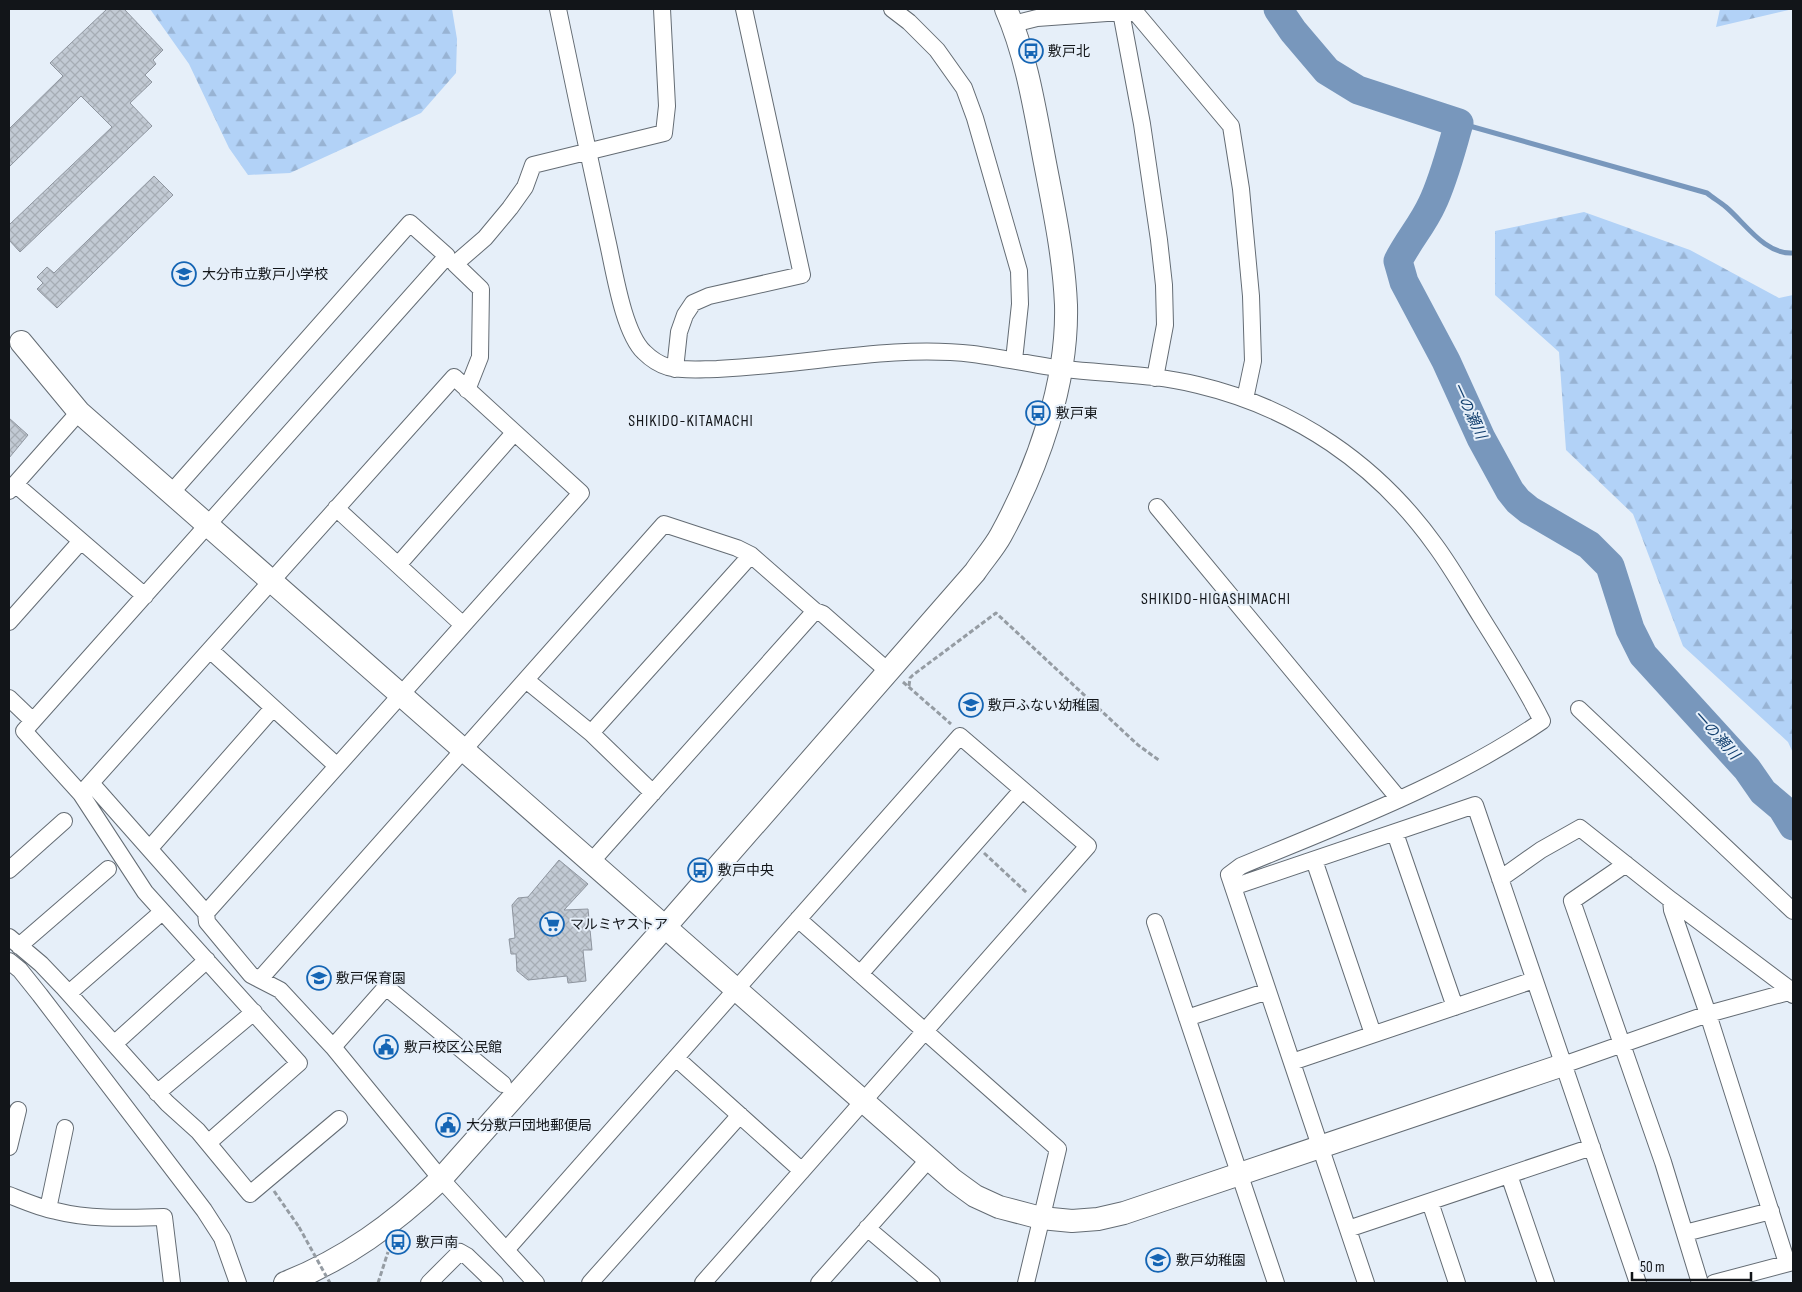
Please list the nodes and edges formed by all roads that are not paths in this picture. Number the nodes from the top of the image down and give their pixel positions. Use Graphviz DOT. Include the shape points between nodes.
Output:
graph roads {
  1 [pos="558,9"];
  2 [pos="662,9"];
  3 [pos="744,9"];
  4 [pos="892,9"];
  5 [pos="1121,12"];
  6 [pos="1009,16"];
  7 [pos="587,151"];
  8 [pos="15,346"];
  9 [pos="1014,360"];
  10 [pos="674,369"];
  11 [pos="1062,369"];
  12 [pos="1155,378"];
  13 [pos="467,390"];
  14 [pos="1245,399"];
  15 [pos="80,412"];
  16 [pos="514,433"];
  17 [pos="12,488"];
  18 [pos="171,492"];
  19 [pos="336,508"];
  20 [pos="1157,508"];
  21 [pos="208,524"];
  22 [pos="81,541"];
  23 [pos="751,555"];
  24 [pos="398,565"];
  25 [pos="272,581"];
  26 [pos="145,596"];
  27 [pos="815,611"];
  28 [pos="9,622"];
  29 [pos="463,625"];
  30 [pos="210,650"];
  31 [pos="881,664"];
  32 [pos="526,680"];
  33 [pos="400,694"];
  34 [pos="9,698"];
  35 [pos="273,708"];
  36 [pos="1579,709"];
  37 [pos="32,721"];
  38 [pos="591,734"];
  39 [pos="464,750"];
  40 [pos="337,766"];
  41 [pos="86,789"];
  42 [pos="1022,790"];
  43 [pos="653,793"];
  44 [pos="1399,799"];
  45 [pos="64,822"];
  46 [pos="1395,833"];
  47 [pos="150,848"];
  48 [pos="1314,860"];
  49 [pos="591,862"];
  50 [pos="1626,864"];
  51 [pos="108,869"];
  52 [pos="9,870"];
  53 [pos="1500,879"];
  54 [pos="1233,887"];
  55 [pos="1671,900"];
  56 [pos="1793,911"];
  57 [pos="162,912"];
  58 [pos="206,913"];
  59 [pos="798,919"];
  60 [pos="1155,922"];
  61 [pos="664,927"];
  62 [pos="14,941"];
  63 [pos="207,960"];
  64 [pos="9,961"];
  65 [pos="860,974"];
  66 [pos="260,979"];
  67 [pos="1534,980"];
  68 [pos="736,990"];
  69 [pos="1268,991"];
  70 [pos="1793,993"];
  71 [pos="69,994"];
  72 [pos="1455,1007"];
  73 [pos="254,1012"];
  74 [pos="1708,1014"];
  75 [pos="1187,1018"];
  76 [pos="924,1032"];
  77 [pos="1373,1034"];
  78 [pos="114,1044"];
  79 [pos="1622,1044"];
  80 [pos="333,1047"];
  81 [pos="676,1058"];
  82 [pos="1292,1062"];
  83 [pos="1564,1065"];
  84 [pos="503,1084"];
  85 [pos="158,1093"];
  86 [pos="863,1101"];
  87 [pos="18,1110"];
  88 [pos="740,1115"];
  89 [pos="339,1119"];
  90 [pos="65,1128"];
  91 [pos="208,1143"];
  92 [pos="9,1147"];
  93 [pos="1320,1147"];
  94 [pos="1592,1147"];
  95 [pos="929,1159"];
  96 [pos="802,1171"];
  97 [pos="1240,1175"];
  98 [pos="1509,1175"];
  99 [pos="441,1179"];
  100 [pos="9,1195"];
  101 [pos="1430,1202"];
  102 [pos="48,1209"];
  103 [pos="1771,1211"];
  104 [pos="1042,1218"];
  105 [pos="868,1228"];
  106 [pos="1348,1229"];
  107 [pos="1685,1233"];
  108 [pos="506,1250"];
  109 [pos="1790,1262"];
  110 [pos="172,1283"];
  111 [pos="238,1283"];
  112 [pos="285,1283"];
  113 [pos="429,1283"];
  114 [pos="495,1283"];
  115 [pos="536,1283"];
  116 [pos="590,1283"];
  117 [pos="703,1283"];
  118 [pos="818,1283"];
  119 [pos="932,1283"];
  120 [pos="1026,1283"];
  121 [pos="1276,1283"];
  122 [pos="1366,1283"];
  123 [pos="1457,1283"];
  124 [pos="1546,1283"];
  125 [pos="1638,1283"];
  126 [pos="1700,1283"];
  127 [pos="1714,1283"];
  1 -- 7 [label="street"];
  2 -- 7 [label="street" via="667,106 664,133"];
  3 -- 10 [label="street" via="802,275 709,296 693,303 680,332"];
  4 -- 9 [label="street" via="937,50 964,88 975,118 1019,271 1020,304"];
  5 -- 6 [label="street" via="1036,18"];
  5 -- 12 [label="street" via="1142,124 1164,285 1165,325"];
  5 -- 14 [label="street" via="1136,13 1230,126 1242,189 1251,296 1253,361"];
  6 -- 11 [label="street" via="1032,93 1061,250 1066,306"];
  7 -- 10 [label="street" via="630,331 640,349 656,363"];
  7 -- 13 [label="street" via="533,165 525,187 510,208 485,238 455,264 481,290 480,357"];
  8 -- 15 [label="street"];
  9 -- 10 [label="street" via="929,351 757,367"];
  9 -- 11 [label="street"];
  11 -- 12 [label="street"];
  11 -- 61 [label="street" via="1040,453 1000,537 968,579"];
  12 -- 14 [label="street" via="1196,384"];
  13 -- 16 [label="street"];
  13 -- 19 [label="street" via="454,377"];
  14 -- 44 [label="street" via="1281,414 1346,452 1406,509 1458,580 1542,721 1469,766"];
  15 -- 17 [label="street"];
  15 -- 18 [label="street"];
  16 -- 24 [label="street"];
  16 -- 29 [label="street" via="581,492"];
  17 -- 22 [label="street"];
  18 -- 21 [label="street"];
  18 -- 21 [label="street" via="410,223 447,256"];
  19 -- 24 [label="street"];
  19 -- 25 [label="street"];
  20 -- 44 [label="street"];
  21 -- 25 [label="street"];
  21 -- 26 [label="street"];
  22 -- 26 [label="street"];
  22 -- 28 [label="street"];
  23 -- 27 [label="street"];
  23 -- 32 [label="street" via="664,524"];
  23 -- 38 [label="street"];
  24 -- 29 [label="street"];
  25 -- 30 [label="street"];
  25 -- 33 [label="street"];
  26 -- 37 [label="street"];
  27 -- 31 [label="street"];
  27 -- 43 [label="street"];
  29 -- 33 [label="street"];
  30 -- 35 [label="street"];
  30 -- 41 [label="street"];
  32 -- 38 [label="street"];
  32 -- 39 [label="street"];
  33 -- 39 [label="street"];
  33 -- 40 [label="street"];
  34 -- 37 [label="street"];
  35 -- 40 [label="street"];
  35 -- 47 [label="street"];
  36 -- 56 [label="street"];
  37 -- 41 [label="street" via="24,731"];
  38 -- 43 [label="street"];
  39 -- 49 [label="street"];
  39 -- 66 [label="street"];
  40 -- 58 [label="street"];
  41 -- 47 [label="street"];
  41 -- 57 [label="street" via="137,881"];
  42 -- 59 [label="street" via="960,736"];
  42 -- 65 [label="street"];
  42 -- 76 [label="street" via="1088,846"];
  43 -- 49 [label="street"];
  44 -- 54 [label="street" via="1242,866 1229,875"];
  45 -- 52 [label="street"];
  46 -- 48 [label="street"];
  46 -- 53 [label="street" via="1475,805"];
  46 -- 72 [label="street"];
  47 -- 58 [label="street"];
  48 -- 54 [label="street"];
  48 -- 77 [label="street"];
  49 -- 61 [label="street"];
  50 -- 53 [label="street" via="1580,828"];
  50 -- 55 [label="street"];
  50 -- 79 [label="street" via="1572,901"];
  51 -- 62 [label="street"];
  53 -- 67 [label="street"];
  54 -- 69 [label="street"];
  55 -- 70 [label="street"];
  55 -- 74 [label="street"];
  57 -- 63 [label="street"];
  57 -- 71 [label="street"];
  58 -- 66 [label="street" via="207,922 251,975"];
  59 -- 65 [label="street"];
  59 -- 68 [label="street"];
  60 -- 75 [label="street"];
  61 -- 68 [label="street"];
  61 -- 99 [label="street"];
  62 -- 71 [label="street"];
  63 -- 73 [label="street"];
  63 -- 78 [label="street"];
  64 -- 111 [label="street" via="35,989 204,1210 222,1238"];
  65 -- 76 [label="street"];
  66 -- 80 [label="street" via="280,990"];
  67 -- 72 [label="street"];
  67 -- 83 [label="street"];
  68 -- 81 [label="street"];
  68 -- 86 [label="street"];
  69 -- 75 [label="street"];
  69 -- 82 [label="street"];
  70 -- 74 [label="street"];
  71 -- 78 [label="street"];
  72 -- 77 [label="street"];
  73 -- 85 [label="street"];
  73 -- 91 [label="street" via="299,1063"];
  74 -- 79 [label="street"];
  74 -- 103 [label="street"];
  75 -- 97 [label="street"];
  76 -- 86 [label="street"];
  76 -- 104 [label="street" via="1058,1150"];
  77 -- 82 [label="street"];
  78 -- 85 [label="street"];
  79 -- 83 [label="street"];
  79 -- 107 [label="street"];
  80 -- 84 [label="street" via="386,987"];
  80 -- 99 [label="street"];
  81 -- 88 [label="street"];
  81 -- 108 [label="street"];
  82 -- 93 [label="street"];
  83 -- 93 [label="street"];
  83 -- 94 [label="street"];
  85 -- 91 [label="street"];
  86 -- 95 [label="street"];
  86 -- 96 [label="street"];
  87 -- 92 [label="street"];
  88 -- 96 [label="street"];
  88 -- 116 [label="street"];
  89 -- 91 [label="street" via="250,1194"];
  90 -- 102 [label="street"];
  93 -- 97 [label="street"];
  93 -- 106 [label="street"];
  94 -- 98 [label="street"];
  94 -- 125 [label="street"];
  95 -- 104 [label="street" via="976,1196"];
  95 -- 105 [label="street"];
  96 -- 117 [label="street"];
  97 -- 104 [label="street" via="1098,1219"];
  97 -- 121 [label="street"];
  98 -- 101 [label="street"];
  98 -- 124 [label="street"];
  99 -- 108 [label="street"];
  99 -- 112 [label="street" via="368,1240 328,1264"];
  100 -- 102 [label="street"];
  101 -- 106 [label="street"];
  101 -- 123 [label="street"];
  102 -- 110 [label="street" via="100,1217 164,1217"];
  103 -- 107 [label="street"];
  103 -- 109 [label="street"];
  104 -- 120 [label="street"];
  105 -- 118 [label="street"];
  105 -- 119 [label="street"];
  106 -- 122 [label="street"];
  107 -- 126 [label="street"];
  108 -- 115 [label="street"];
  109 -- 127 [label="street"];
  113 -- 114 [label="street" via="460,1252"];
}
